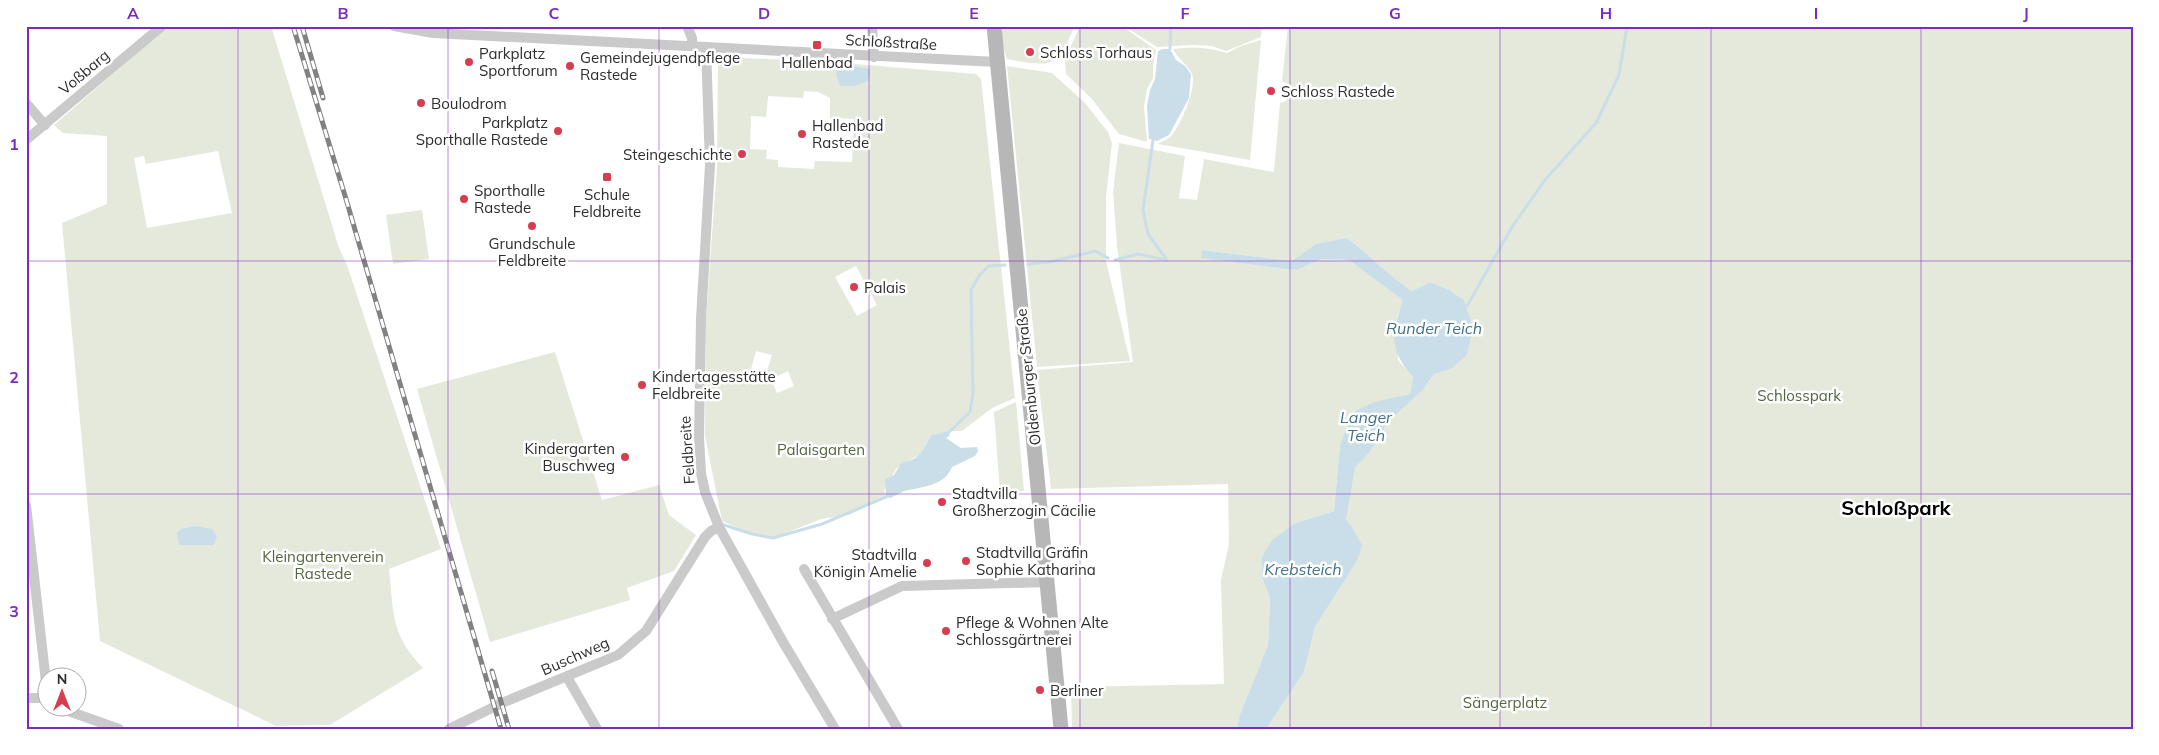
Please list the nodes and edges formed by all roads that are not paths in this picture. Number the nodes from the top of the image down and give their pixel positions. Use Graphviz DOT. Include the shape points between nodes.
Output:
graph roads {
  1 [pos="162,26"];
  2 [pos="394,26"];
  3 [pos="687,26"];
  4 [pos="872,26"];
  5 [pos="994,26"];
  6 [pos="692,46"];
  7 [pos="706,47"];
  8 [pos="874,57"];
  9 [pos="997,62"];
  10 [pos="26,103"];
  11 [pos="44,125"];
  12 [pos="26,140"];
  13 [pos="26,505"];
  14 [pos="719,527"];
  15 [pos="27,528"];
  16 [pos="804,569"];
  17 [pos="1048,582"];
  18 [pos="832,619"];
  19 [pos="43,668"];
  20 [pos="567,677"];
  21 [pos="88,718"];
  22 [pos="119,729"];
  23 [pos="449,729"];
  24 [pos="597,729"];
  25 [pos="835,729"];
  26 [pos="898,729"];
  27 [pos="1061,729"];
  1 -- 11 [label="street, Voßbarg"];
  2 -- 6 [label="street, Schloßstraße" via="433,33"];
  3 -- 6 [label="street"];
  4 -- 8 [label="street"];
  5 -- 9 [label="street, Oldenburger Straße"];
  6 -- 7 [label="street, Schloßstraße"];
  7 -- 8 [label="street, Schloßstraße"];
  7 -- 14 [label="street, Feldbreite" via="710,165 701,319 699,437 703,482"];
  8 -- 9 [label="street, Schloßstraße"];
  9 -- 17 [label="street, Oldenburger Straße"];
  10 -- 11 [label="street"];
  11 -- 12 [label="street, Voßbarg"];
  13 -- 15 [label="street"];
  14 -- 20 [label="street, Buschweg" via="705,537 643,634 618,655"];
  14 -- 25 [label="street, Feldbreite"];
  15 -- 19 [label="street"];
  16 -- 18 [label="street"];
  17 -- 18 [label="street" via="902,586"];
  17 -- 27 [label="street, Oldenburger Straße"];
  18 -- 26 [label="street"];
  20 -- 23 [label="street, Buschweg"];
  20 -- 24 [label="street"];
  21 -- 22 [label="street"];
}
